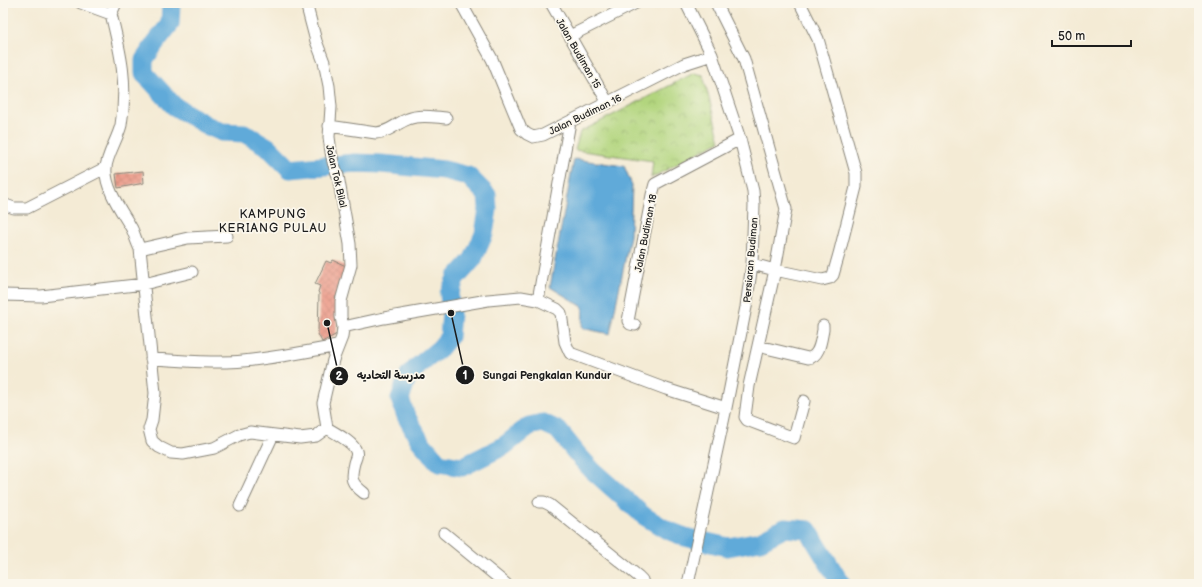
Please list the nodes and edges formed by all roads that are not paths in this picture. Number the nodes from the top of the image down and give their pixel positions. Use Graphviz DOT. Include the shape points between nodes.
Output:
graph roads {
  1 [pos="81,3"];
  2 [pos="306,3"];
  3 [pos="461,3"];
  4 [pos="551,3"];
  5 [pos="636,3"];
  6 [pos="686,3"];
  7 [pos="716,3"];
  8 [pos="800,3"];
  9 [pos="114,8"];
  10 [pos="570,36"];
  11 [pos="712,55"];
  12 [pos="608,103"];
  13 [pos="446,118"];
  14 [pos="570,122"];
  15 [pos="329,126"];
  16 [pos="740,139"];
  17 [pos="105,168"];
  18 [pos="3,204"];
  19 [pos="227,236"];
  20 [pos="140,249"];
  21 [pos="752,264"];
  22 [pos="774,270"];
  23 [pos="192,272"];
  24 [pos="144,284"];
  25 [pos="3,294"];
  26 [pos="538,300"];
  27 [pos="635,325"];
  28 [pos="823,326"];
  29 [pos="343,327"];
  30 [pos="338,346"];
  31 [pos="758,346"];
  32 [pos="151,359"];
  33 [pos="804,401"];
  34 [pos="726,408"];
  35 [pos="327,428"];
  36 [pos="273,435"];
  37 [pos="364,492"];
  38 [pos="539,502"];
  39 [pos="240,506"];
  40 [pos="444,534"];
  41 [pos="500,582"];
  42 [pos="643,584"];
  43 [pos="688,584"];
  1 -- 9 [label="street"];
  2 -- 15 [label="street, Jalan Tok Bilal" via="329,86"];
  3 -- 14 [label="street, Jalan Budiman 16" via="492,59 521,129 533,137"];
  4 -- 10 [label="street, Jalan Budiman 15"];
  5 -- 10 [label="street"];
  6 -- 11 [label="street, Persiaran Budiman"];
  7 -- 22 [label="street" via="744,59 785,200 785,219"];
  8 -- 22 [label="street" via="818,39 857,180 833,275 822,280"];
  9 -- 17 [label="street" via="125,81 124,106 120,128"];
  10 -- 12 [label="street, Jalan Budiman 15"];
  11 -- 12 [label="street, Jalan Budiman 16" via="684,64"];
  11 -- 16 [label="street, Persiaran Budiman"];
  12 -- 14 [label="street, Jalan Budiman 16"];
  13 -- 15 [label="street" via="409,118 393,128 376,133"];
  14 -- 26 [label="street"];
  15 -- 29 [label="street, Jalan Tok Bilal" via="333,162 338,176 350,244 351,266 341,301"];
  16 -- 21 [label="street, Persiaran Budiman" via="753,191"];
  16 -- 27 [label="street, Jalan Budiman 18" via="655,184 628,321"];
  17 -- 18 [label="street" via="27,208 14,208"];
  17 -- 20 [label="street" via="114,198"];
  19 -- 20 [label="street" via="188,238"];
  20 -- 24 [label="street"];
  21 -- 22 [label="street"];
  21 -- 34 [label="street, Persiaran Budiman"];
  22 -- 31 [label="street"];
  23 -- 24 [label="street"];
  24 -- 25 [label="street" via="41,296"];
  24 -- 32 [label="street"];
  26 -- 29 [label="street" via="521,297 488,300"];
  26 -- 34 [label="street" via="561,313 565,342 570,353 666,389"];
  28 -- 31 [label="street" via="816,354 812,358"];
  29 -- 30 [label="street"];
  30 -- 32 [label="street" via="242,361"];
  30 -- 35 [label="street" via="323,403"];
  31 -- 33 [label="street" via="749,386 745,413 747,420 794,438"];
  32 -- 36 [label="street" via="155,393 149,430 152,441 158,448 183,454 214,448 250,432"];
  34 -- 43 [label="street, Persiaran Budiman"];
  35 -- 36 [label="street" via="316,436 300,438"];
  35 -- 37 [label="street" via="356,450 352,478 354,485"];
  36 -- 39 [label="street"];
  38 -- 42 [label="street" via="550,505 638,576"];
  40 -- 41 [label="street"];
}
